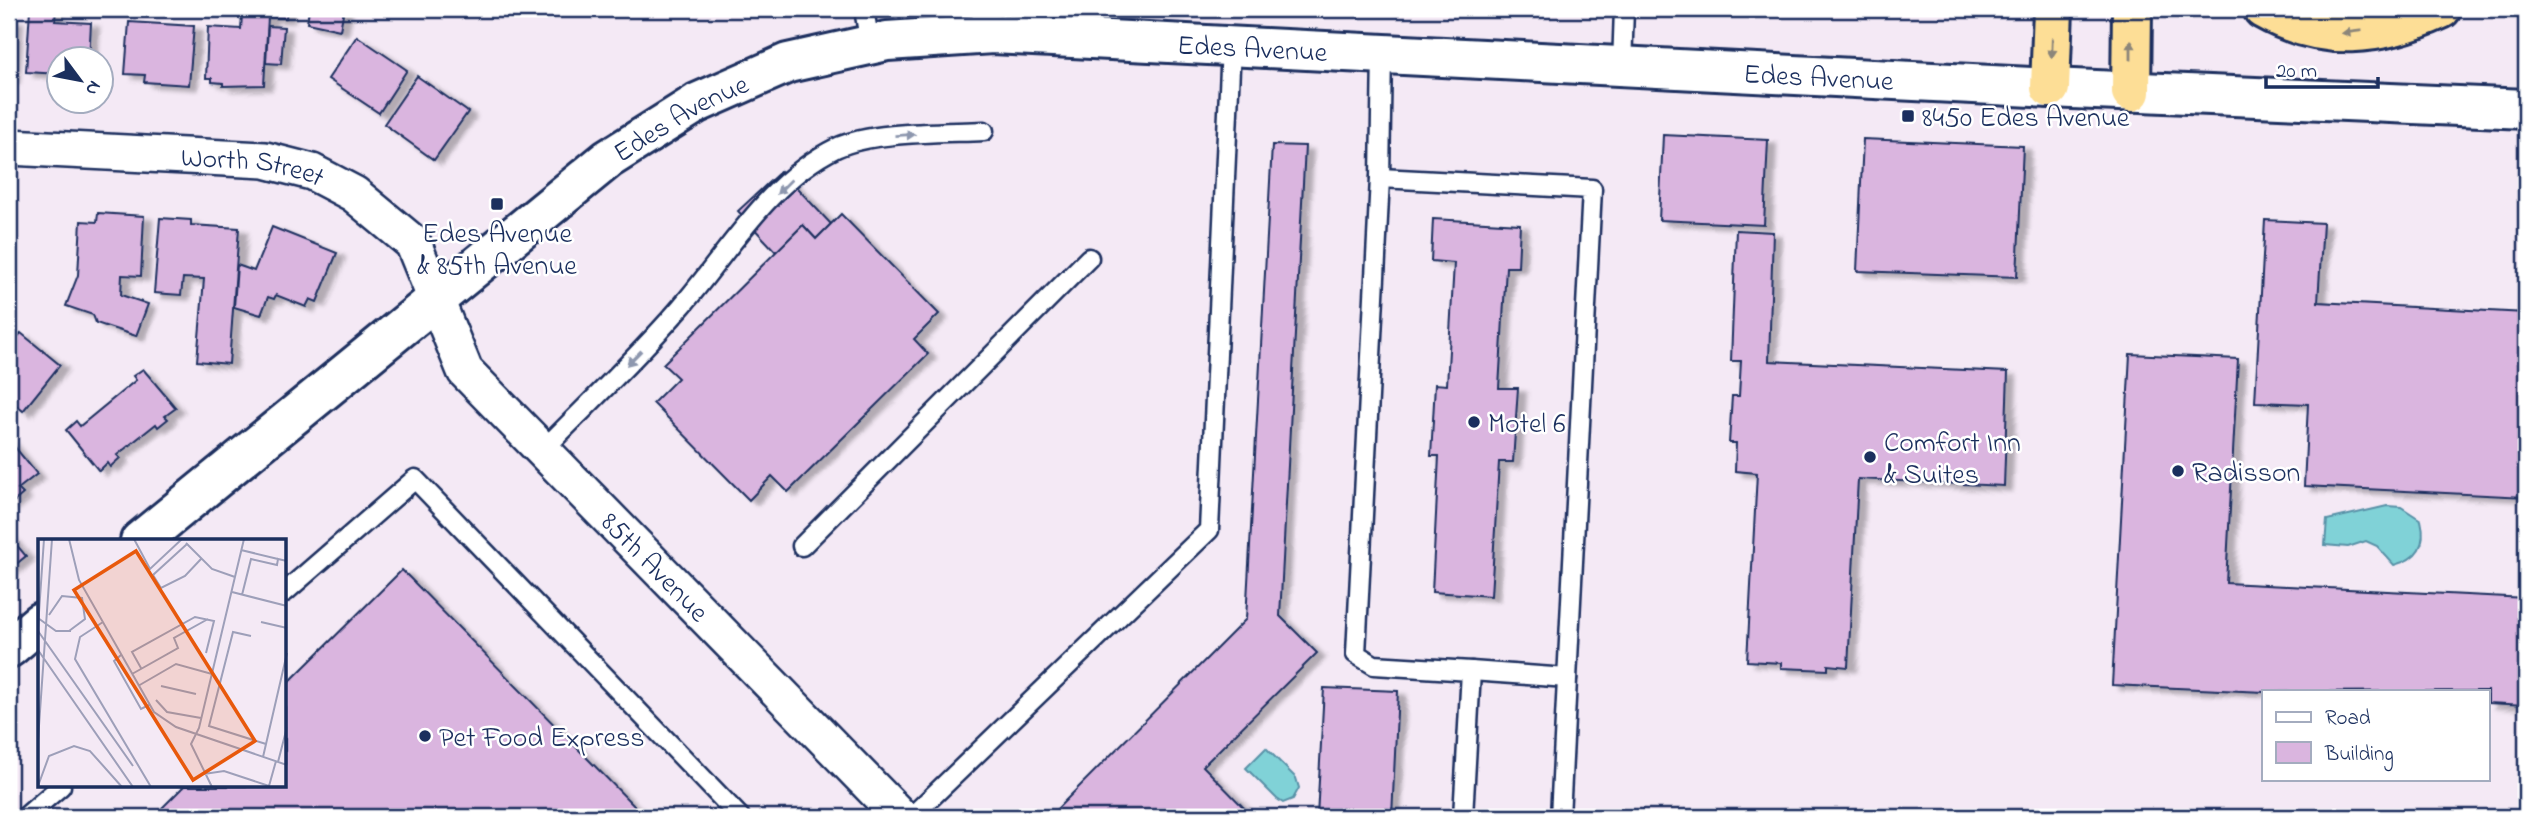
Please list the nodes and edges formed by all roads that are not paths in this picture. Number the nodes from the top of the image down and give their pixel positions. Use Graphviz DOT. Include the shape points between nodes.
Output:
graph roads {
  1 [pos="1624,9"];
  2 [pos="2053,9"];
  3 [pos="2132,9"];
  4 [pos="2263,9"];
  5 [pos="2441,9"];
  6 [pos="981,22"];
  7 [pos="867,27"];
  8 [pos="1231,46"];
  9 [pos="1381,52"];
  10 [pos="1622,66"];
  11 [pos="2050,88"];
  12 [pos="2131,92"];
  13 [pos="2526,109"];
  14 [pos="984,131"];
  15 [pos="9,147"];
  16 [pos="1380,178"];
  17 [pos="1089,258"];
  18 [pos="436,300"];
  19 [pos="543,450"];
  20 [pos="142,539"];
  21 [pos="802,546"];
  22 [pos="287,590"];
  23 [pos="38,624"];
  24 [pos="9,648"];
  25 [pos="1471,671"];
  26 [pos="1567,678"];
  27 [pos="59,788"];
  28 [pos="25,817"];
  29 [pos="740,817"];
  30 [pos="901,817"];
  31 [pos="911,817"];
  32 [pos="1463,817"];
  33 [pos="1560,817"];
  1 -- 10 [label="lane"];
  2 -- 11 [label="highway, one-way"];
  12 -- 3 [label="highway, one-way"];
  5 -- 4 [label="highway, one-way" via="2403,26 2340,34 2284,20"];
  6 -- 7 [label="street, Edes Avenue"];
  6 -- 8 [label="street, Edes Avenue"];
  7 -- 18 [label="street, Edes Avenue" via="697,103 608,159"];
  8 -- 9 [label="street, Edes Avenue"];
  8 -- 31 [label="lane" via="1209,530"];
  9 -- 10 [label="street, Edes Avenue"];
  9 -- 16 [label="lane"];
  10 -- 11 [label="street, Edes Avenue"];
  11 -- 12 [label="street, Edes Avenue"];
  12 -- 13 [label="street, Edes Avenue"];
  14 -- 19 [label="lane" via="888,136 838,147 809,163 747,225 663,327"];
  15 -- 18 [label="street, Worth Street" via="265,160 312,172 354,194 413,243"];
  16 -- 25 [label="lane" via="1356,654 1374,665"];
  16 -- 26 [label="lane" via="1592,190"];
  17 -- 21 [label="lane"];
  18 -- 19 [label="street, 85th Avenue" via="465,371"];
  18 -- 20 [label="street, Edes Avenue"];
  19 -- 30 [label="street, 85th Avenue"];
  22 -- 29 [label="lane" via="415,479"];
  23 -- 24 [label="street"];
  25 -- 26 [label="lane"];
  25 -- 32 [label="lane"];
  26 -- 33 [label="lane"];
  27 -- 28 [label="lane"];
}
